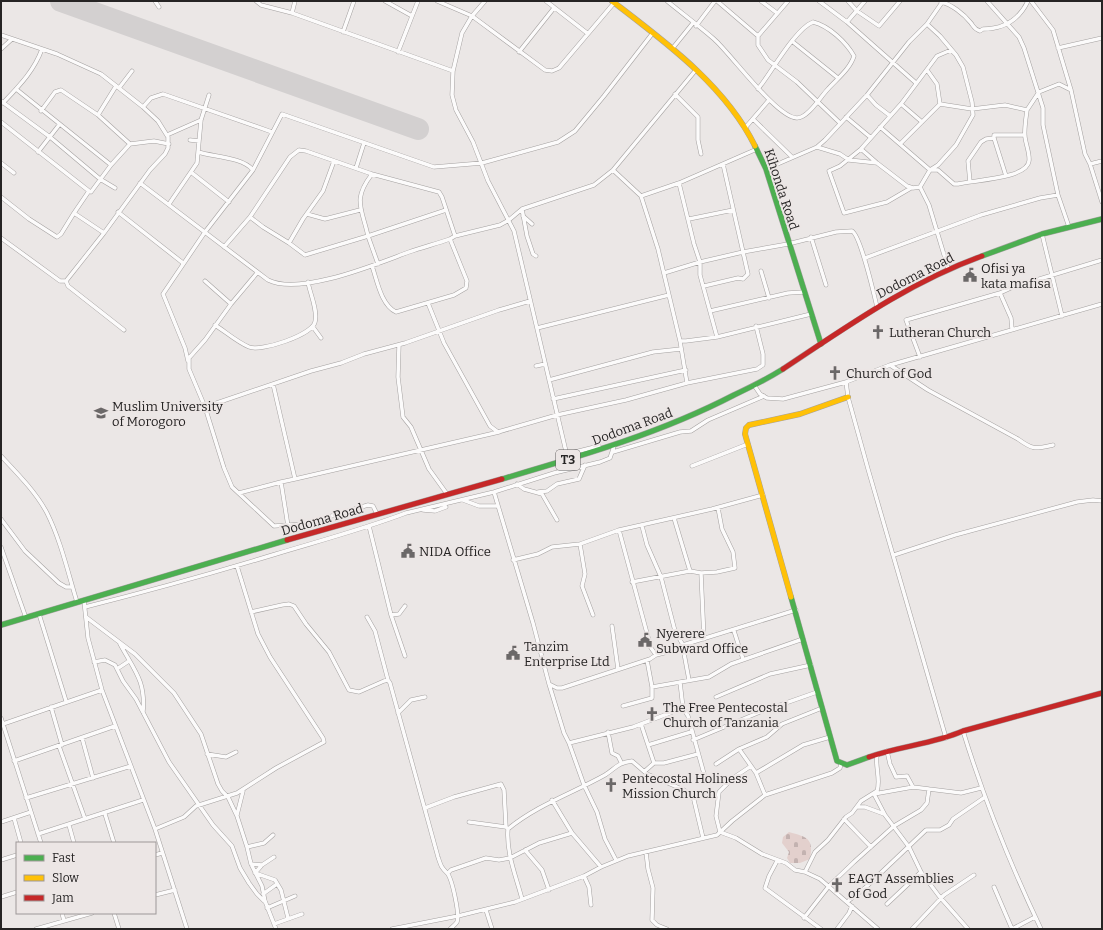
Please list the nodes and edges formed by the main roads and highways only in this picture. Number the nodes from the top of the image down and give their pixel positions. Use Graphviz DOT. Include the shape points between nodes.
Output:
graph roads {
  1 [pos="613,2"];
  2 [pos="1102,219"];
  3 [pos="821,344"];
  4 [pos="848,397"];
  5 [pos="1,626"];
  6 [pos="1102,693"];
  1 -- 3 [label="main road, Kihonda Road" via="695,70 745,128 766,169"];
  2 -- 3 [label="main road, Dodoma Road / T3" via="1042,234 948,268 876,306"];
  3 -- 5 [label="main road, Dodoma Road / T3" via="772,376 697,413 614,446"];
  4 -- 6 [label="main road" via="787,418 750,425 745,434 837,761 846,765 887,751 946,738 963,731"];
}
